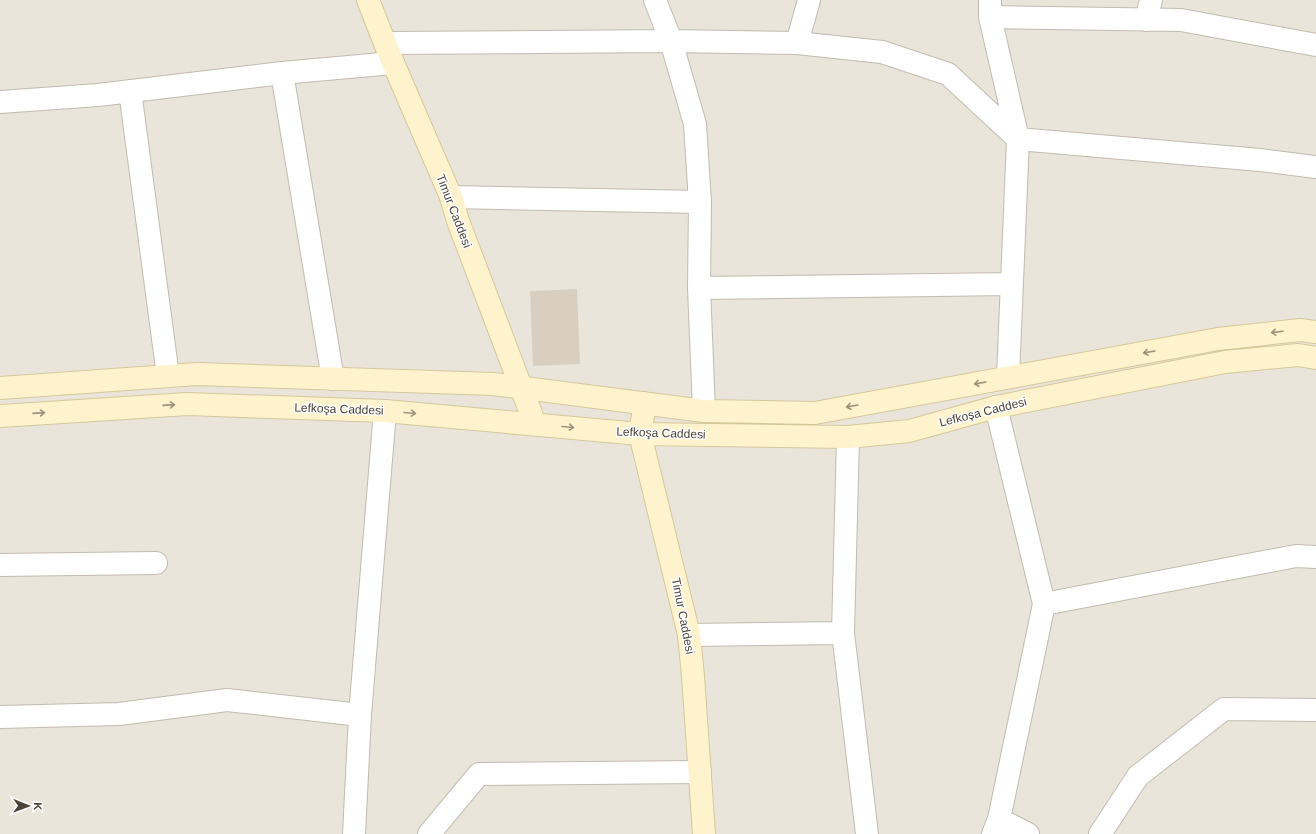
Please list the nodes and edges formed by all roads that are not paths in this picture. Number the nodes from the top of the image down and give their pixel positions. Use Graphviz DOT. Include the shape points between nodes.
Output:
graph roads {
  1 [pos="368,0"];
  2 [pos="655,0"];
  3 [pos="809,0"];
  4 [pos="990,8"];
  5 [pos="1148,10"];
  6 [pos="670,41"];
  7 [pos="386,43"];
  8 [pos="797,43"];
  9 [pos="1316,45"];
  10 [pos="393,63"];
  11 [pos="282,73"];
  12 [pos="130,91"];
  13 [pos="0,102"];
  14 [pos="1018,139"];
  15 [pos="1316,167"];
  16 [pos="451,197"];
  17 [pos="700,202"];
  18 [pos="1012,284"];
  19 [pos="699,288"];
  20 [pos="1316,332"];
  21 [pos="1316,358"];
  22 [pos="168,376"];
  23 [pos="1008,377"];
  24 [pos="333,379"];
  25 [pos="0,388"];
  26 [pos="522,388"];
  27 [pos="645,403"];
  28 [pos="996,407"];
  29 [pos="385,411"];
  30 [pos="704,411"];
  31 [pos="0,416"];
  32 [pos="535,424"];
  33 [pos="640,434"];
  34 [pos="848,437"];
  35 [pos="1316,557"];
  36 [pos="156,563"];
  37 [pos="0,566"];
  38 [pos="1044,604"];
  39 [pos="842,633"];
  40 [pos="689,634"];
  41 [pos="1316,710"];
  42 [pos="360,715"];
  43 [pos="0,716"];
  44 [pos="700,772"];
  45 [pos="996,827"];
  46 [pos="354,834"];
  47 [pos="429,834"];
  48 [pos="704,834"];
  49 [pos="867,834"];
  50 [pos="1028,834"];
  51 [pos="1100,834"];
  1 -- 7 [label="street, Timur Caddesi"];
  2 -- 6 [label="street"];
  3 -- 8 [label="street"];
  4 -- 5 [label="street"];
  4 -- 14 [label="street"];
  5 -- 9 [label="street" via="1180,20"];
  6 -- 7 [label="street"];
  6 -- 8 [label="street"];
  6 -- 17 [label="street" via="695,124"];
  7 -- 10 [label="street, Timur Caddesi"];
  8 -- 14 [label="street" via="882,52 948,74"];
  10 -- 11 [label="street"];
  10 -- 16 [label="street, Timur Caddesi"];
  11 -- 12 [label="street"];
  11 -- 24 [label="street"];
  12 -- 13 [label="street"];
  12 -- 22 [label="street"];
  14 -- 15 [label="street"];
  14 -- 18 [label="street"];
  16 -- 17 [label="street"];
  16 -- 26 [label="street, Timur Caddesi"];
  17 -- 19 [label="street"];
  18 -- 19 [label="street"];
  18 -- 23 [label="street"];
  19 -- 30 [label="street"];
  20 -- 23 [label="street, one-way" via="1300,330 1218,339"];
  21 -- 28 [label="street, Lefkoşa Caddesi" via="1298,356 1225,362"];
  22 -- 24 [label="street" via="197,374"];
  22 -- 25 [label="street"];
  23 -- 30 [label="street, one-way" via="816,413"];
  24 -- 26 [label="street" via="494,384"];
  26 -- 27 [label="street"];
  26 -- 32 [label="street, Timur Caddesi"];
  27 -- 30 [label="street"];
  27 -- 33 [label="street, Timur Caddesi"];
  28 -- 34 [label="street, Lefkoşa Caddesi" via="909,431"];
  28 -- 38 [label="street"];
  31 -- 29 [label="street, Lefkoşa Caddesi, one-way" via="187,404"];
  29 -- 32 [label="street, Lefkoşa Caddesi, one-way"];
  29 -- 42 [label="street"];
  32 -- 33 [label="street, Lefkoşa Caddesi, one-way"];
  33 -- 34 [label="street, Lefkoşa Caddesi"];
  33 -- 40 [label="street, Timur Caddesi"];
  34 -- 39 [label="street"];
  35 -- 38 [label="street" via="1296,556"];
  36 -- 37 [label="street"];
  38 -- 45 [label="street"];
  39 -- 40 [label="street"];
  39 -- 49 [label="street"];
  40 -- 44 [label="street, Timur Caddesi"];
  41 -- 51 [label="street" via="1224,709 1138,776"];
  42 -- 43 [label="street" via="227,700 119,714"];
  42 -- 46 [label="street"];
  44 -- 47 [label="street" via="480,774"];
  44 -- 48 [label="street, Timur Caddesi"];
  45 -- 50 [label="street"];
}
